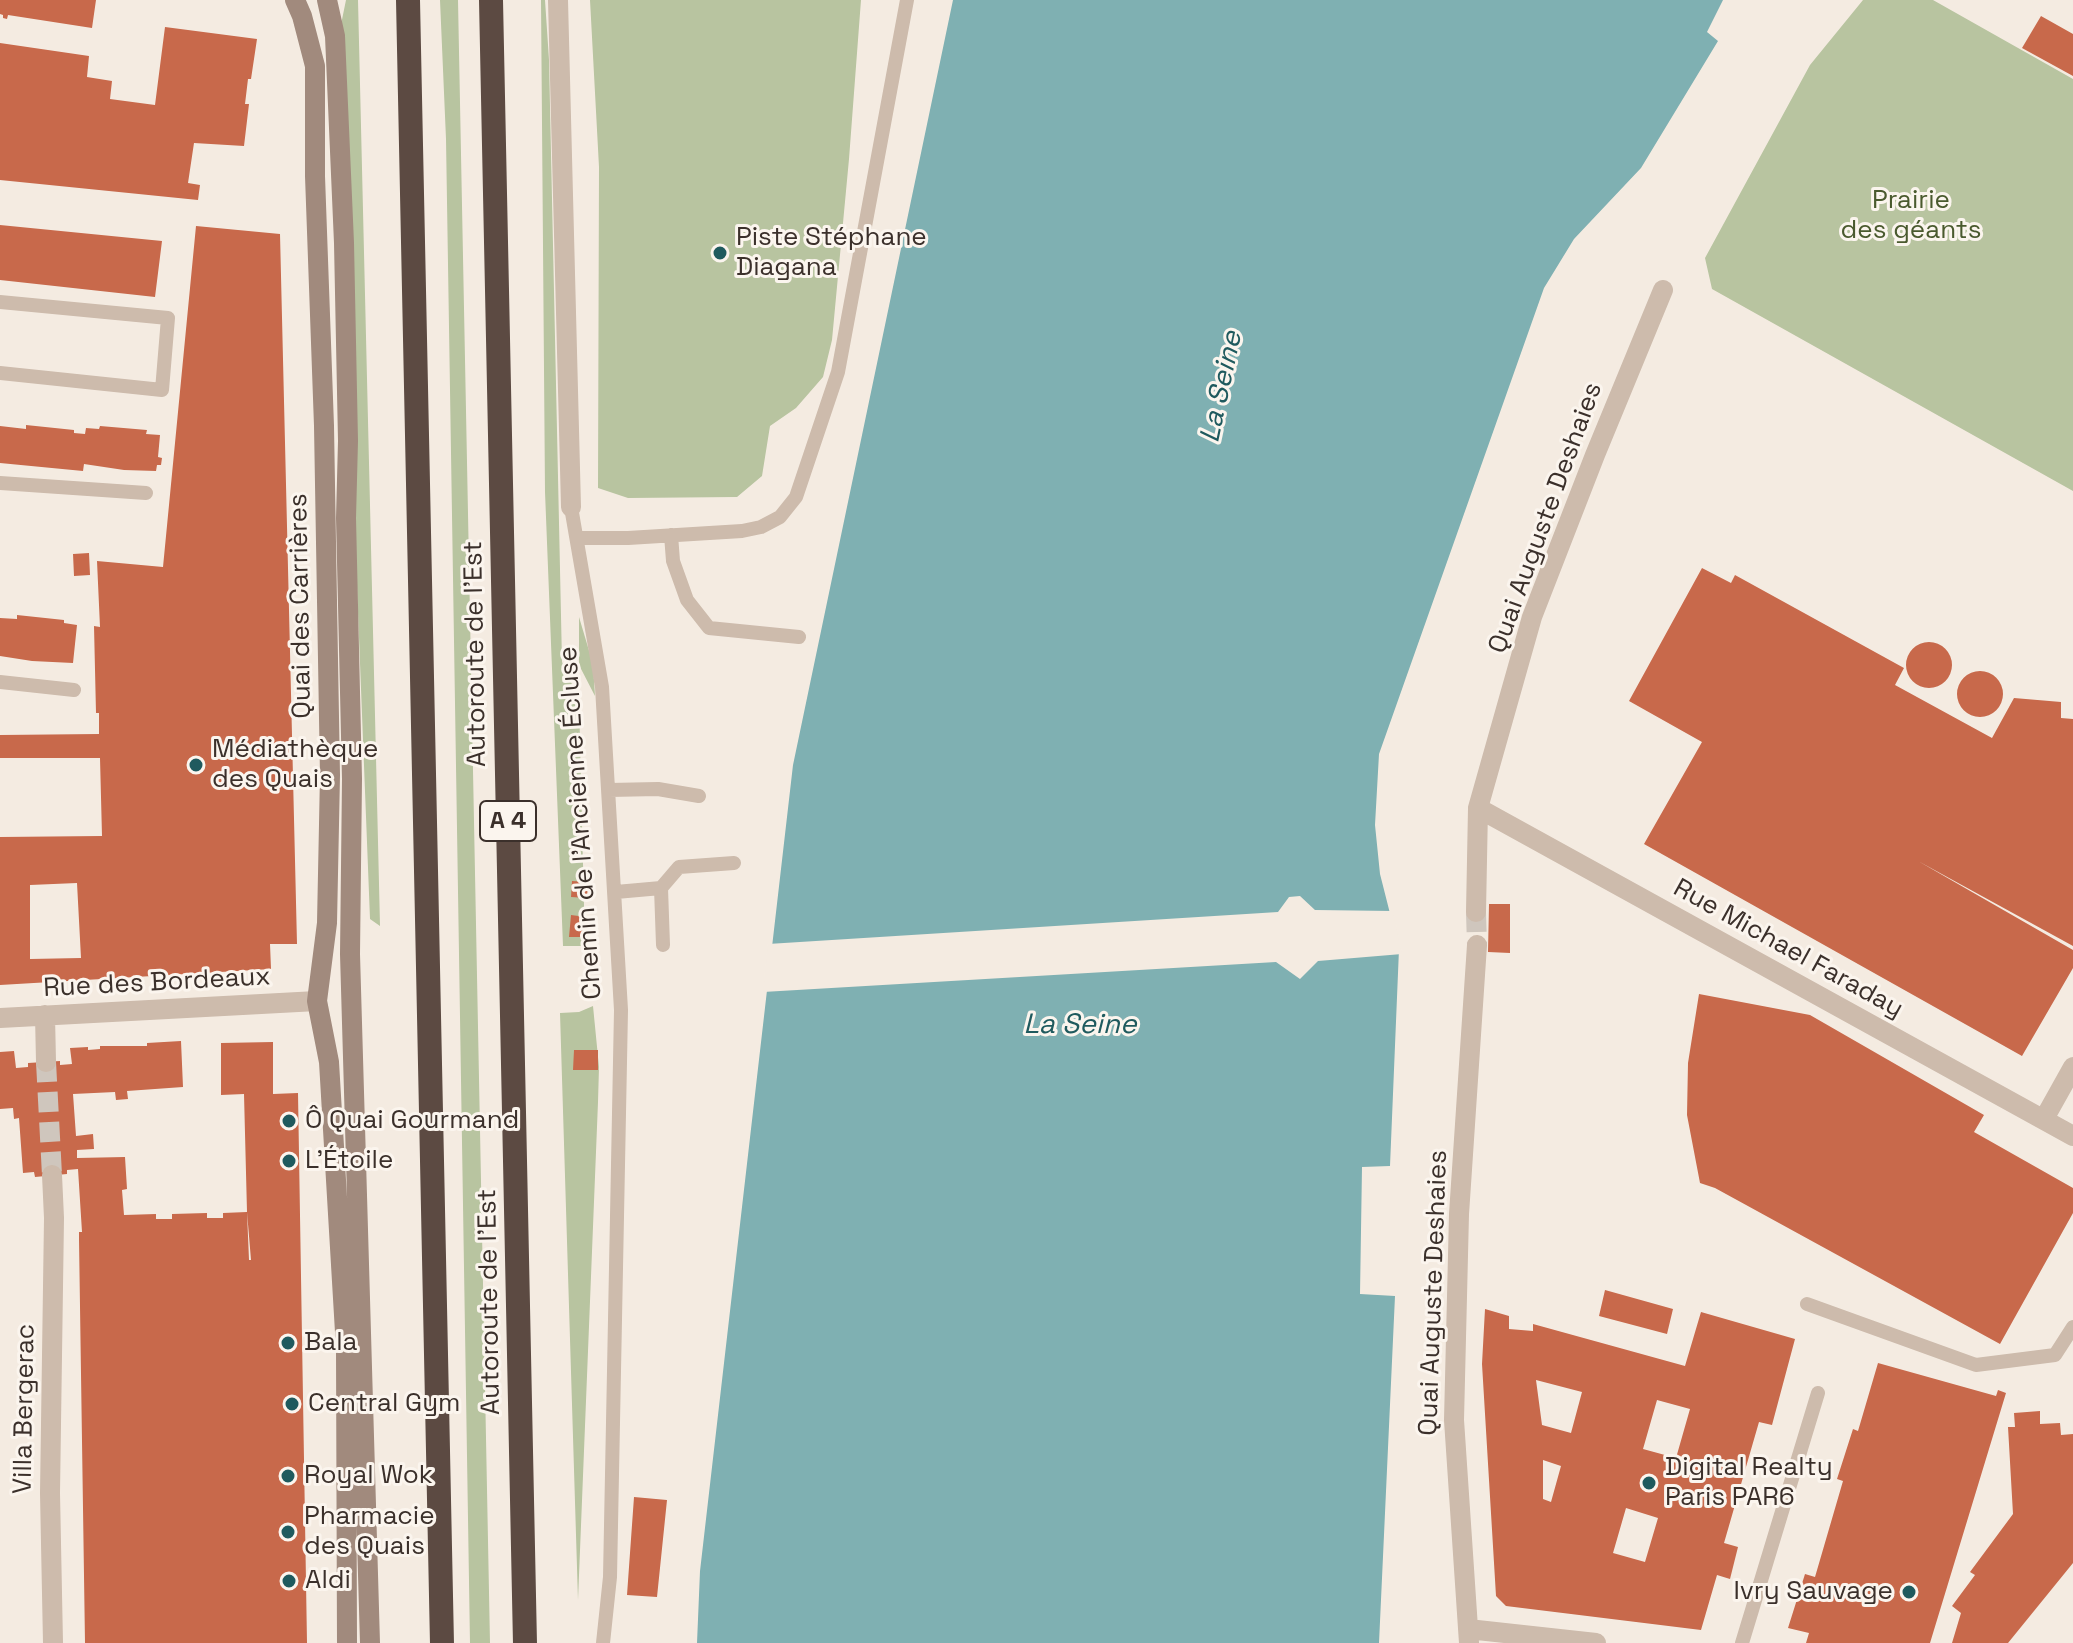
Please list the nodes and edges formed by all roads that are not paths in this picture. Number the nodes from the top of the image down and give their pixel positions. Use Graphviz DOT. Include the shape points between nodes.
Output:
graph roads {
  1 [pos="295,0"];
  2 [pos="327,0"];
  3 [pos="408,0"];
  4 [pos="491,0"];
  5 [pos="558,0"];
  6 [pos="907,0"];
  7 [pos="1663,290"];
  8 [pos="0,302"];
  9 [pos="0,373"];
  10 [pos="0,483"];
  11 [pos="146,493"];
  12 [pos="571,507"];
  13 [pos="671,535"];
  14 [pos="577,538"];
  15 [pos="799,637"];
  16 [pos="0,682"];
  17 [pos="74,690"];
  18 [pos="609,790"];
  19 [pos="699,796"];
  20 [pos="1478,808"];
  21 [pos="734,863"];
  22 [pos="661,888"];
  23 [pos="616,892"];
  24 [pos="1476,912"];
  25 [pos="663,945"];
  26 [pos="1477,945"];
  27 [pos="351,986"];
  28 [pos="318,999"];
  29 [pos="351,1009"];
  30 [pos="45,1015"];
  31 [pos="0,1018"];
  32 [pos="46,1062"];
  33 [pos="2073,1067"];
  34 [pos="2044,1119"];
  35 [pos="2073,1136"];
  36 [pos="52,1175"];
  37 [pos="1807,1304"];
  38 [pos="2073,1327"];
  39 [pos="1818,1393"];
  40 [pos="1469,1636"];
  41 [pos="525,1642"];
  42 [pos="53,1643"];
  43 [pos="347,1643"];
  44 [pos="370,1643"];
  45 [pos="442,1643"];
  46 [pos="603,1643"];
  47 [pos="1596,1643"];
  48 [pos="1742,1643"];
  1 -- 28 [label="main road, Quai des Carrières" via="315,66 324,426 330,775 327,923"];
  2 -- 27 [label="main road, Quai des Carrières" via="335,36 344,243"];
  3 -- 45 [label="highway, Autoroute de l’Est"];
  4 -- 41 [label="highway, Autoroute de l’Est / A 4"];
  5 -- 12 [label="street, Chemin de l'Ancienne Écluse"];
  6 -- 13 [label="lane" via="838,372 796,497 780,517 761,527"];
  7 -- 20 [label="street, Quai Auguste Deshaies" via="1532,617"];
  8 -- 9 [label="lane" via="168,318 162,390"];
  10 -- 11 [label="lane"];
  12 -- 14 [label="lane, Chemin de l'Ancienne Écluse"];
  13 -- 14 [label="lane"];
  13 -- 15 [label="lane" via="673,561 687,600 709,628"];
  14 -- 18 [label="lane, Chemin de l'Ancienne Écluse" via="602,687"];
  16 -- 17 [label="lane"];
  18 -- 19 [label="lane" via="658,789"];
  18 -- 23 [label="lane, Chemin de l'Ancienne Écluse"];
  20 -- 24 [label="street, Quai Auguste Deshaies"];
  20 -- 34 [label="street, Rue Michael Faraday"];
  21 -- 22 [label="lane" via="679,867"];
  22 -- 23 [label="lane"];
  22 -- 25 [label="lane"];
  23 -- 46 [label="lane, Chemin de l'Ancienne Écluse" via="621,1010 610,1577"];
  26 -- 40 [label="street, Quai Auguste Deshaies" via="1459,1214 1454,1420"];
  27 -- 28 [label="main road" via="330,980"];
  27 -- 29 [label="main road, Quai des Carrières"];
  28 -- 29 [label="main road" via="333,1016"];
  28 -- 30 [label="street, Rue des Bordeaux"];
  28 -- 43 [label="main road, Quai des Carrières" via="329,1062 346,1349"];
  29 -- 44 [label="main road, Quai des Carrières"];
  30 -- 31 [label="street, Rue des Bordeaux"];
  30 -- 32 [label="street"];
  33 -- 34 [label="street"];
  34 -- 35 [label="street, Rue Michael Faraday"];
  36 -- 42 [label="street, Villa Bergerac"];
  37 -- 38 [label="lane" via="1976,1365 2055,1355"];
  39 -- 48 [label="lane"];
  40 -- 47 [label="street"];
}
